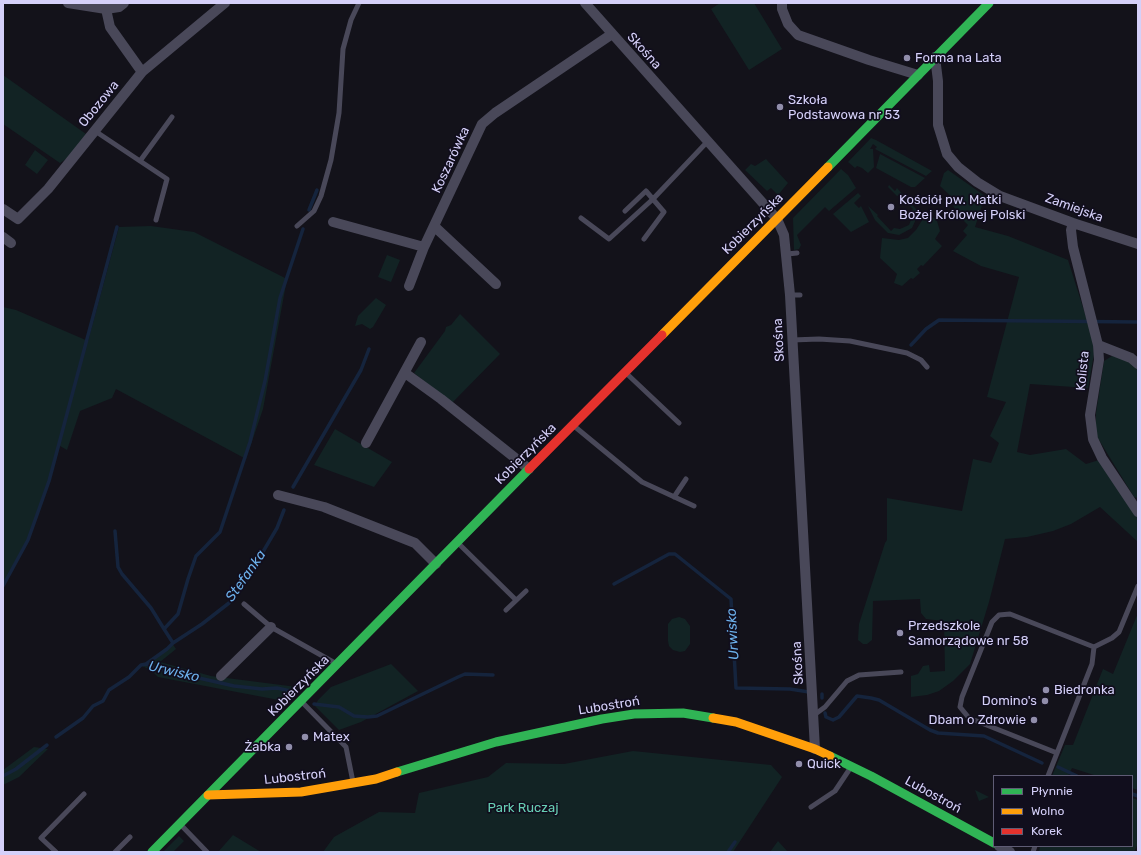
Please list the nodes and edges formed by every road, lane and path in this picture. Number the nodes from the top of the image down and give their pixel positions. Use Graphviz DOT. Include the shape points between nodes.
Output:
graph roads {
  1 [pos="68,3"];
  2 [pos="124,3"];
  3 [pos="225,3"];
  4 [pos="359,3"];
  5 [pos="585,3"];
  6 [pos="782,3"];
  7 [pos="989,3"];
  8 [pos="106,9"];
  9 [pos="612,34"];
  10 [pos="935,57"];
  11 [pos="142,72"];
  12 [pos="918,75"];
  13 [pos="172,117"];
  14 [pos="95,131"];
  15 [pos="708,141"];
  16 [pos="140,161"];
  17 [pos="653,199"];
  18 [pos="3,209"];
  19 [pos="625,211"];
  20 [pos="581,218"];
  21 [pos="777,218"];
  22 [pos="156,220"];
  23 [pos="334,222"];
  24 [pos="1074,223"];
  25 [pos="297,226"];
  26 [pos="434,226"];
  27 [pos="644,239"];
  28 [pos="1138,244"];
  29 [pos="424,247"];
  30 [pos="496,284"];
  31 [pos="409,286"];
  32 [pos="792,340"];
  33 [pos="422,342"];
  34 [pos="1098,345"];
  35 [pos="1138,364"];
  36 [pos="926,367"];
  37 [pos="626,372"];
  38 [pos="404,373"];
  39 [pos="680,423"];
  40 [pos="573,425"];
  41 [pos="366,443"];
  42 [pos="529,469"];
  43 [pos="686,479"];
  44 [pos="278,495"];
  45 [pos="674,497"];
  46 [pos="694,506"];
  47 [pos="1138,511"];
  48 [pos="457,542"];
  49 [pos="436,564"];
  50 [pos="1138,586"];
  51 [pos="526,591"];
  52 [pos="516,600"];
  53 [pos="244,604"];
  54 [pos="506,610"];
  55 [pos="1049,621"];
  56 [pos="271,627"];
  57 [pos="1046,628"];
  58 [pos="1090,637"];
  59 [pos="1088,644"];
  60 [pos="1094,647"];
  61 [pos="338,665"];
  62 [pos="901,672"];
  63 [pos="221,676"];
  64 [pos="302,701"];
  65 [pos="814,715"];
  66 [pos="815,749"];
  67 [pos="1057,753"];
  68 [pos="852,767"];
  69 [pos="1048,775"];
  70 [pos="353,783"];
  71 [pos="84,794"];
  72 [pos="208,795"];
  73 [pos="811,807"];
  74 [pos="179,823"];
  75 [pos="130,837"];
  76 [pos="993,842"];
  77 [pos="1001,847"];
  78 [pos="56,852"];
  79 [pos="115,852"];
  80 [pos="152,852"];
  81 [pos="207,852"];
  82 [pos="1010,852"];
  1 -- 8 [label="street"];
  2 -- 8 [label="street" via="119,7"];
  3 -- 11 [label="street, Obozowa"];
  4 -- 25 [label="lane" via="343,49 339,113 321,196 314,211"];
  5 -- 9 [label="street, Skośna"];
  6 -- 12 [label="street" via="788,24 798,35"];
  7 -- 10 [label="street, Kobierzyńska"];
  8 -- 11 [label="street" via="110,27"];
  9 -- 15 [label="street, Skośna"];
  9 -- 26 [label="street, Koszarówka" via="494,113 482,124"];
  10 -- 12 [label="street, Kobierzyńska"];
  10 -- 24 [label="street, Zamiejska" via="938,125 947,154 958,167 1000,196"];
  11 -- 14 [label="street, Obozowa"];
  12 -- 21 [label="street, Kobierzyńska"];
  13 -- 16 [label="lane"];
  14 -- 16 [label="lane"];
  14 -- 18 [label="street, Obozowa" via="48,189 18,219"];
  15 -- 17 [label="lane"];
  15 -- 21 [label="street, Skośna"];
  16 -- 22 [label="lane" via="167,179"];
  17 -- 19 [label="lane" via="646,191"];
  17 -- 20 [label="lane" via="609,239"];
  17 -- 27 [label="lane" via="664,212"];
  21 -- 32 [label="street, Skośna" via="792,254 795,295"];
  21 -- 37 [label="street, Kobierzyńska"];
  23 -- 29 [label="street"];
  24 -- 28 [label="street, Zamiejska"];
  24 -- 34 [label="street, Kolista" via="1071,230 1073,247"];
  26 -- 29 [label="street, Koszarówka"];
  26 -- 30 [label="street"];
  29 -- 31 [label="street, Koszarówka"];
  32 -- 36 [label="lane" via="850,341 907,353 920,360"];
  32 -- 65 [label="street, Skośna"];
  33 -- 38 [label="street"];
  34 -- 35 [label="street" via="1131,358"];
  34 -- 47 [label="street, Kolista" via="1099,360 1090,415 1093,439 1102,458"];
  37 -- 39 [label="lane"];
  37 -- 40 [label="street, Kobierzyńska"];
  38 -- 41 [label="street"];
  38 -- 42 [label="street"];
  40 -- 42 [label="street, Kobierzyńska"];
  40 -- 45 [label="lane" via="642,482"];
  42 -- 48 [label="street, Kobierzyńska"];
  43 -- 45 [label="lane"];
  44 -- 49 [label="street" via="324,507 415,544"];
  45 -- 46 [label="lane"];
  48 -- 49 [label="street, Kobierzyńska"];
  48 -- 52 [label="lane"];
  49 -- 61 [label="street, Kobierzyńska"];
  50 -- 60 [label="lane" via="1119,632"];
  51 -- 52 [label="lane"];
  52 -- 54 [label="lane"];
  53 -- 56 [label="lane"];
  55 -- 57 [label="lane"];
  56 -- 61 [label="lane"];
  56 -- 63 [label="street"];
  57 -- 59 [label="lane"];
  57 -- 67 [label="lane" via="1010,614 994,618 960,707 969,718"];
  58 -- 59 [label="lane"];
  59 -- 60 [label="lane"];
  60 -- 67 [label="lane" via="1092,664"];
  61 -- 64 [label="street, Kobierzyńska"];
  62 -- 65 [label="lane" via="859,675 847,681 825,707"];
  64 -- 70 [label="lane" via="346,747"];
  64 -- 72 [label="street, Kobierzyńska"];
  65 -- 66 [label="street, Skośna"];
  66 -- 68 [label="street, Lubostroń"];
  66 -- 70 [label="street, Lubostroń" via="756,727 717,718 683,713 634,714 496,742 376,779"];
  67 -- 69 [label="lane"];
  68 -- 73 [label="lane" via="835,790"];
  68 -- 76 [label="street, Lubostroń" via="903,790"];
  70 -- 72 [label="street, Lubostroń" via="301,792"];
  71 -- 78 [label="lane" via="41,838"];
  72 -- 74 [label="street, Kobierzyńska"];
  74 -- 80 [label="street, Kobierzyńska"];
  74 -- 81 [label="lane"];
  75 -- 79 [label="lane"];
  77 -- 82 [label="street"];
}
